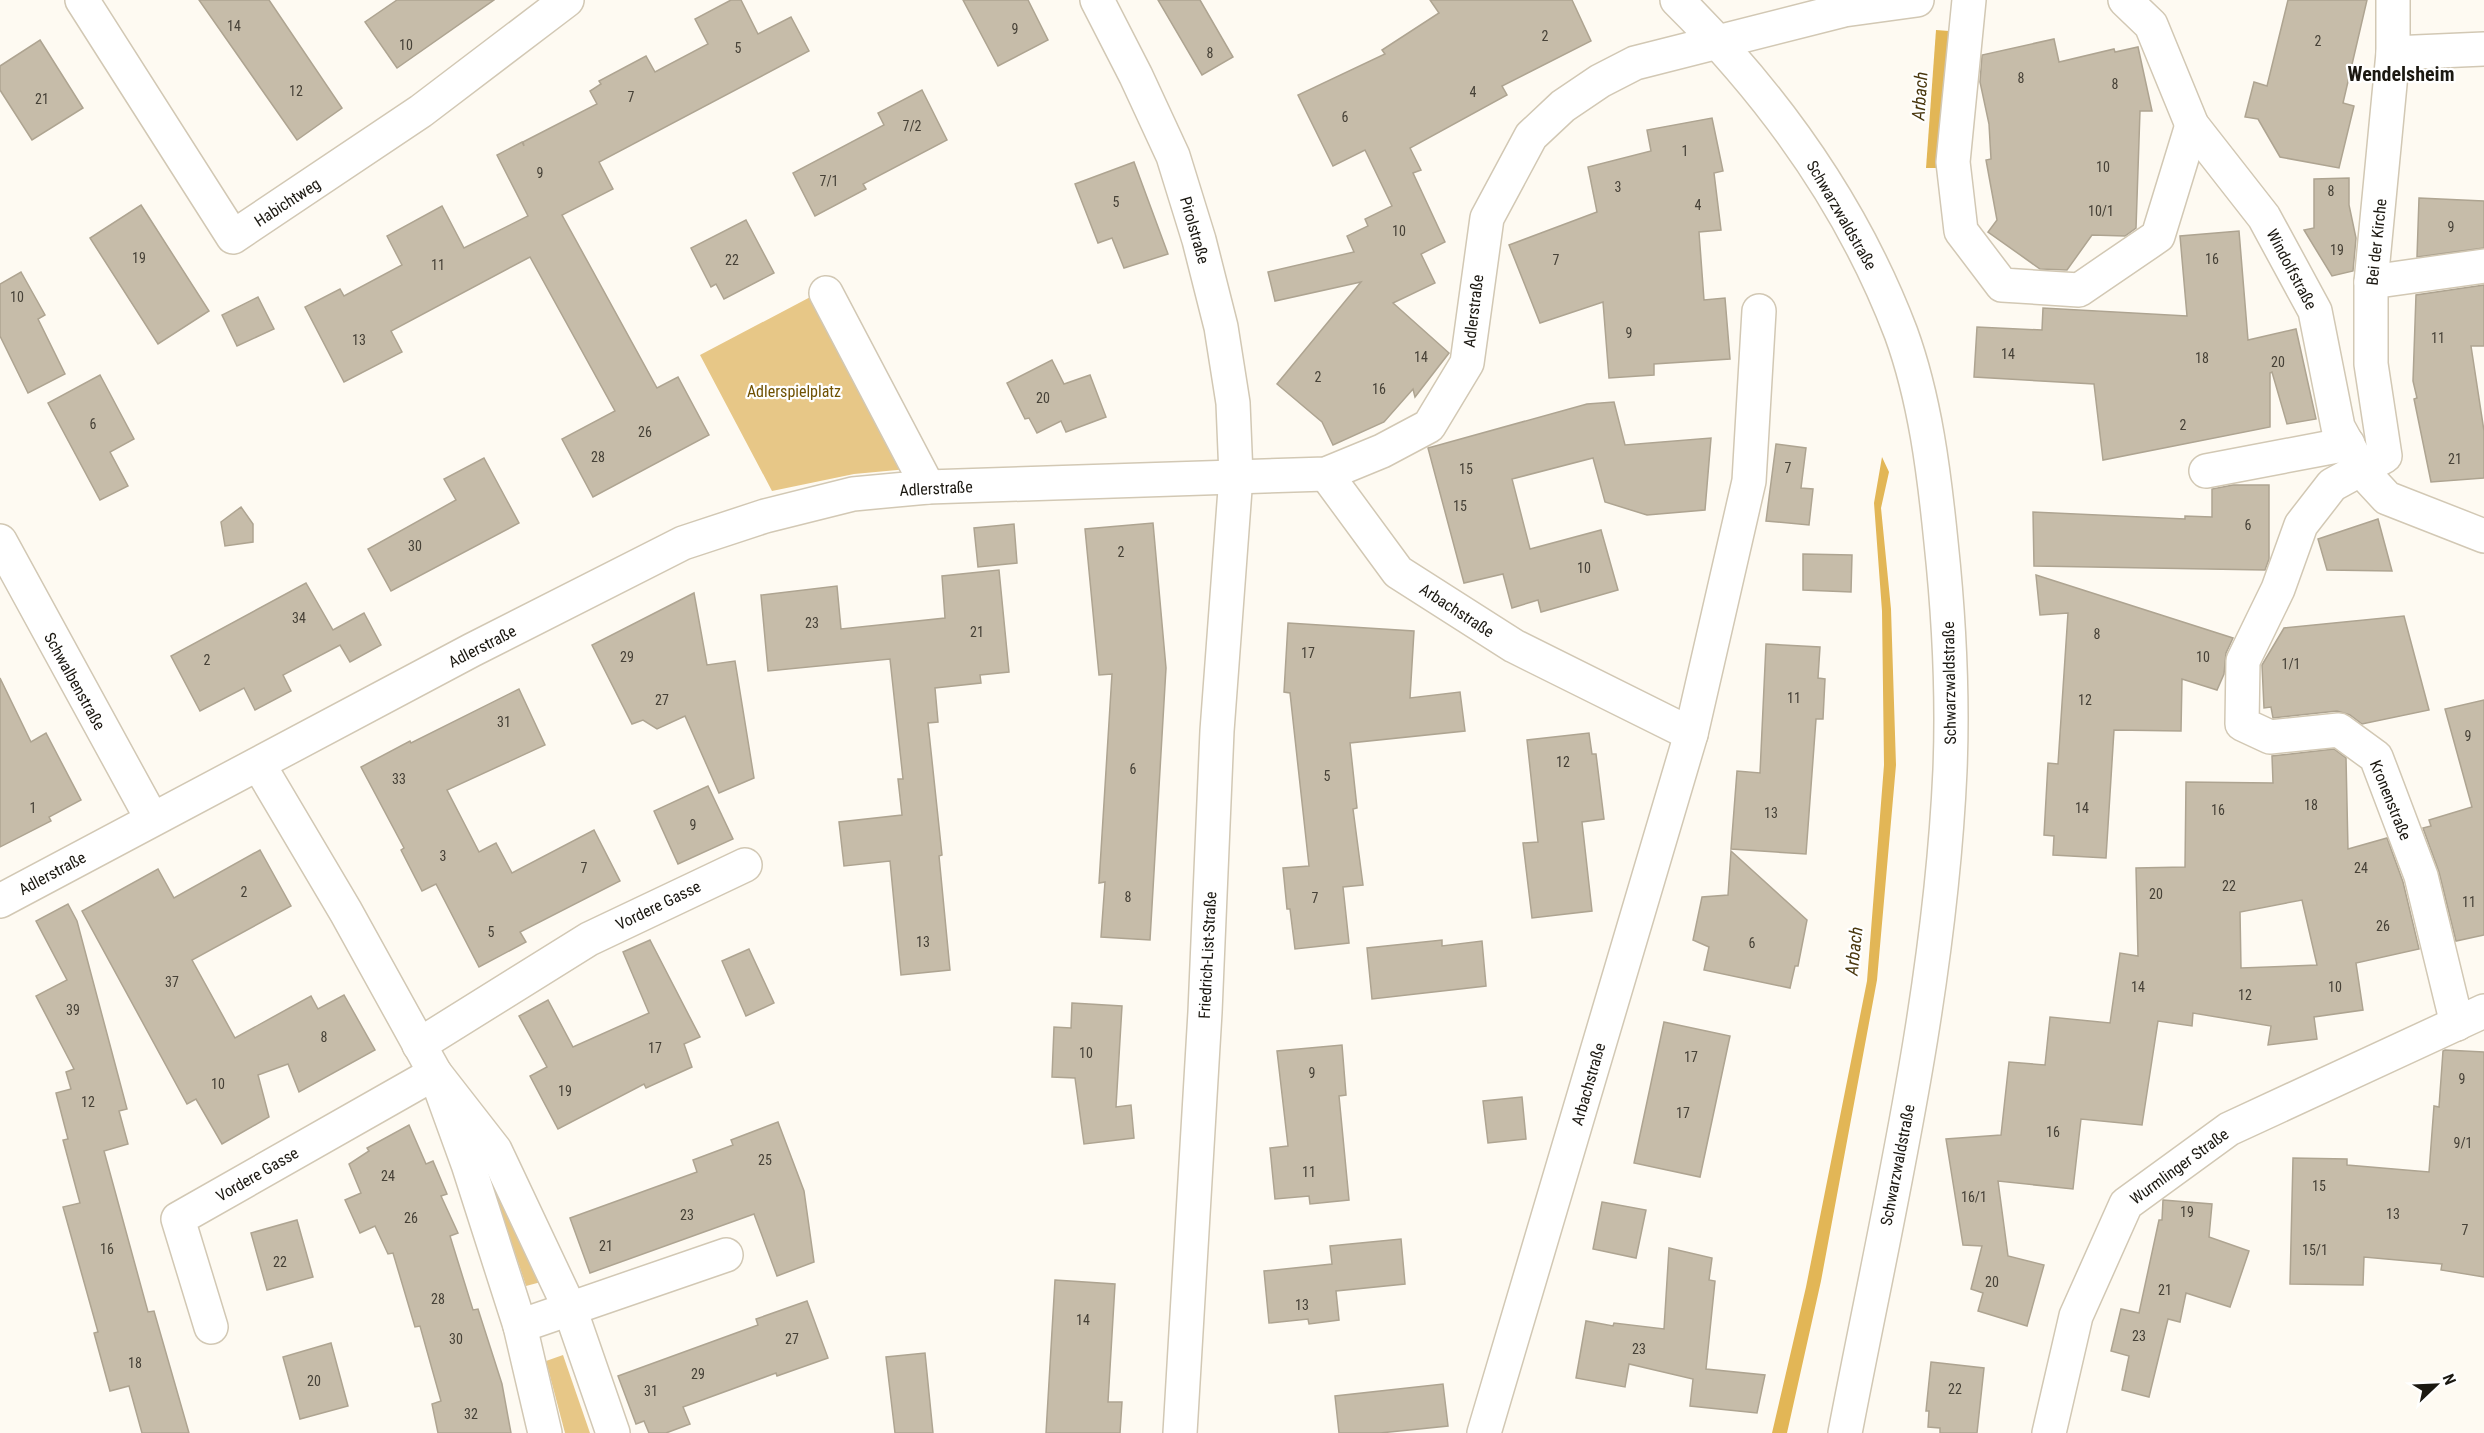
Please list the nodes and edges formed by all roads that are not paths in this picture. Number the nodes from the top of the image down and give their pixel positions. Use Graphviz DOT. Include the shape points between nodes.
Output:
graph roads {
  1 [pos="82,0"];
  2 [pos="567,0"];
  3 [pos="1097,0"];
  4 [pos="1677,0"];
  5 [pos="1917,0"];
  6 [pos="1969,0"];
  7 [pos="2125,0"];
  8 [pos="2393,0"];
  9 [pos="1719,41"];
  10 [pos="2484,49"];
  11 [pos="2392,53"];
  12 [pos="2192,125"];
  13 [pos="2484,266"];
  14 [pos="2371,282"];
  15 [pos="826,292"];
  16 [pos="1759,311"];
  17 [pos="2355,458"];
  18 [pos="2206,471"];
  19 [pos="1326,474"];
  20 [pos="1236,476"];
  21 [pos="928,487"];
  22 [pos="2484,536"];
  23 [pos="0,541"];
  24 [pos="1691,734"];
  25 [pos="259,765"];
  26 [pos="152,819"];
  27 [pos="745,865"];
  28 [pos="0,901"];
  29 [pos="2471,1018"];
  30 [pos="419,1045"];
  31 [pos="435,1073"];
  32 [pos="726,1255"];
  33 [pos="570,1309"];
  34 [pos="520,1326"];
  35 [pos="211,1327"];
  36 [pos="545,1433"];
  37 [pos="613,1433"];
  38 [pos="1180,1433"];
  39 [pos="1484,1433"];
  40 [pos="1845,1433"];
  41 [pos="2049,1433"];
  1 -- 2 [label="street, Habichtweg" via="233,237 422,111"];
  3 -- 20 [label="street, Pirolstraße" via="1173,156 1199,240 1221,327 1233,403"];
  4 -- 9 [label="street, Schwarzwaldstraße"];
  5 -- 9 [label="street" via="1844,9"];
  6 -- 12 [label="street" via="1953,162 1961,231 2002,285 2079,290 2158,236"];
  7 -- 12 [label="street, Windolfstraße" via="2151,25"];
  8 -- 11 [label="street, Bei der Kirche"];
  9 -- 19 [label="street, Adlerstraße" via="1627,68 1563,106 1531,136 1487,218 1467,363 1429,426 1383,451"];
  9 -- 40 [label="street, Schwarzwaldstraße" via="1788,124 1838,204 1874,269 1902,336 1922,407 1938,505 1947,599 1950,767 1945,854 1932,962 1912,1090"];
  10 -- 11 [label="street"];
  11 -- 14 [label="street, Bei der Kirche"];
  12 -- 17 [label="street, Windolfstraße" via="2264,218 2315,311 2338,427"];
  13 -- 14 [label="street"];
  14 -- 17 [label="street, Bei der Kirche" via="2371,364 2385,456"];
  15 -- 21 [label="street"];
  16 -- 24 [label="street, Arbachstraße" via="1749,481"];
  17 -- 18 [label="street"];
  17 -- 22 [label="street, Windolfstraße" via="2387,498"];
  17 -- 29 [label="street, Kronenstraße" via="2301,525 2278,589 2243,661 2242,724 2270,737 2339,729 2376,757"];
  19 -- 20 [label="street, Adlerstraße"];
  19 -- 24 [label="street, Arbachstraße" via="1398,572 1514,646"];
  20 -- 21 [label="street, Adlerstraße"];
  20 -- 38 [label="street, Friedrich-List-Straße" via="1217,731"];
  21 -- 25 [label="street, Adlerstraße" via="853,494 765,516 683,543"];
  23 -- 26 [label="street, Schwalbenstraße"];
  24 -- 39 [label="street, Arbachstraße"];
  25 -- 26 [label="street, Adlerstraße"];
  25 -- 30 [label="street"];
  26 -- 28 [label="street, Adlerstraße"];
  27 -- 30 [label="street, Vordere Gasse" via="589,939"];
  29 -- 41 [label="street, Wurmlinger Straße" via="2229,1129 2126,1204 2076,1316"];
  30 -- 31 [label="street"];
  31 -- 33 [label="street" via="495,1150"];
  31 -- 34 [label="street"];
  31 -- 35 [label="street, Vordere Gasse" via="178,1219"];
  32 -- 33 [label="street"];
  33 -- 34 [label="street"];
  33 -- 37 [label="street"];
  34 -- 36 [label="street"];
}
